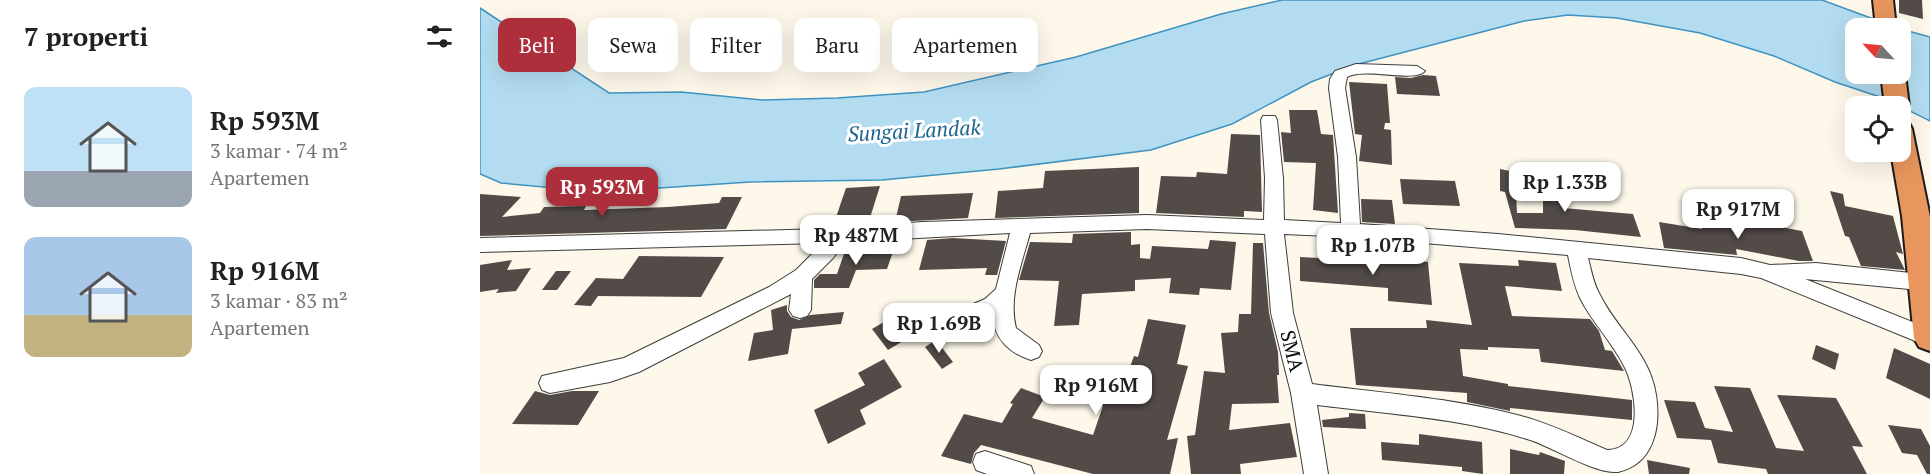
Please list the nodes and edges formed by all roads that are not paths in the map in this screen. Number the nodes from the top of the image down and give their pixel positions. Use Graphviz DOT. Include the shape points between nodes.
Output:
graph roads {
  1 [pos="1883,3"];
  2 [pos="1885,18"];
  3 [pos="1417,71"];
  4 [pos="1269,120"];
  5 [pos="1905,162"];
  6 [pos="1022,226"];
  7 [pos="1274,227"];
  8 [pos="1351,230"];
  9 [pos="832,236"];
  10 [pos="480,245"];
  11 [pos="1576,249"];
  12 [pos="1765,271"];
  13 [pos="802,276"];
  14 [pos="1927,282"];
  15 [pos="1007,291"];
  16 [pos="800,310"];
  17 [pos="944,326"];
  18 [pos="1929,338"];
  19 [pos="1031,351"];
  20 [pos="550,383"];
  21 [pos="1303,393"];
  22 [pos="985,462"];
  23 [pos="1022,474"];
  24 [pos="1316,474"];
  1 -- 2 [label="highway"];
  3 -- 8 [label="street" via="1362,69 1338,78 1351,194"];
  4 -- 7 [label="street, SMA"];
  5 -- 14 [label="highway"];
  6 -- 7 [label="street" via="1147,222"];
  6 -- 9 [label="street"];
  6 -- 15 [label="street"];
  7 -- 8 [label="street"];
  7 -- 21 [label="street, SMA" via="1282,313"];
  8 -- 11 [label="street"];
  9 -- 10 [label="street"];
  9 -- 13 [label="street" via="832,246"];
  11 -- 12 [label="street"];
  11 -- 21 [label="street" via="1589,294 1631,355 1640,375 1646,422 1641,442 1628,457 1618,462 1606,461 1540,433 1500,422"];
  12 -- 14 [label="street" via="1816,271"];
  12 -- 18 [label="street"];
  13 -- 16 [label="street"];
  13 -- 20 [label="street" via="776,293 630,365"];
  14 -- 18 [label="highway"];
  15 -- 17 [label="street" via="992,305"];
  15 -- 19 [label="street" via="1006,329"];
  21 -- 24 [label="street, SMA"];
  22 -- 23 [label="street"];
}
